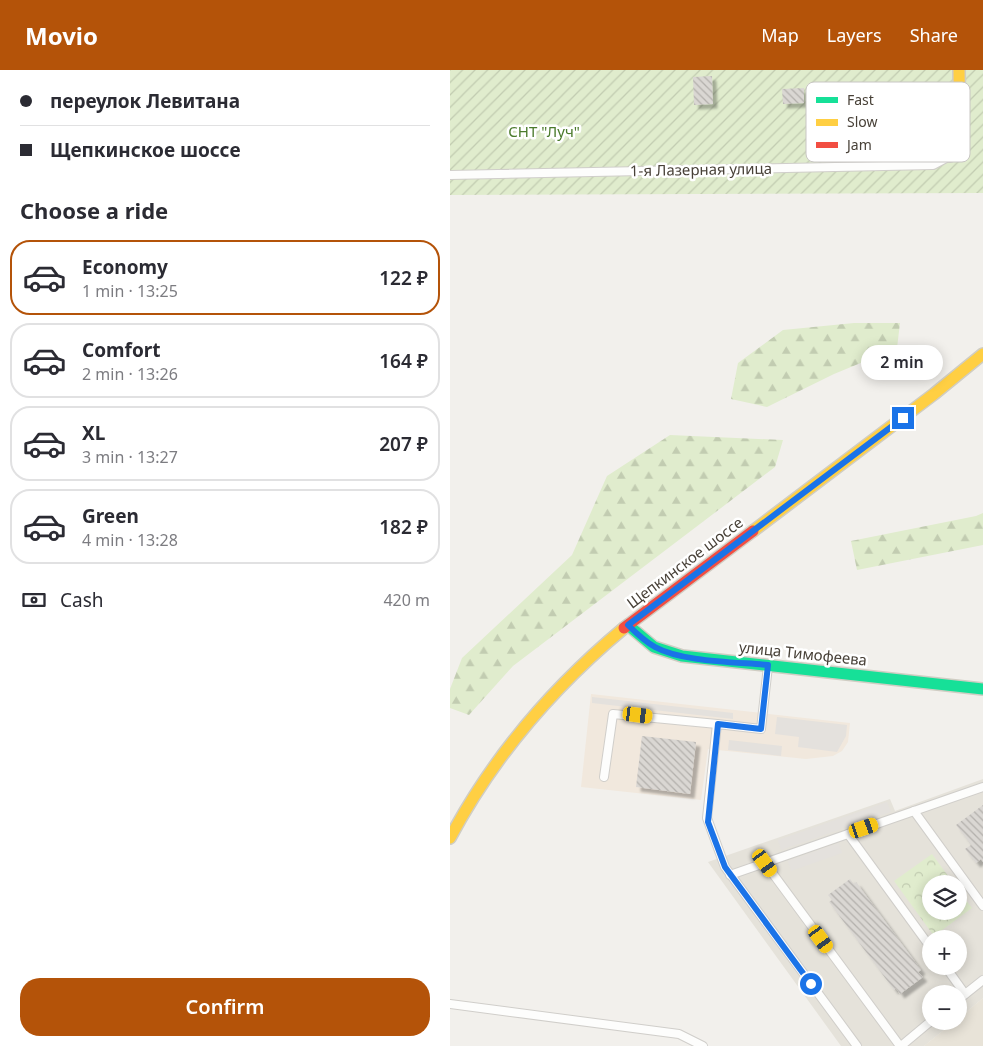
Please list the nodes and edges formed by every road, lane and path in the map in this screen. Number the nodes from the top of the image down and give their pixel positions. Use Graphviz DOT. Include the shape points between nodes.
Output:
graph roads {
  1 [pos="939,162"];
  2 [pos="450,176"];
  3 [pos="983,354"];
  4 [pos="628,625"];
  5 [pos="768,665"];
  6 [pos="983,690"];
  7 [pos="718,724"];
  8 [pos="604,777"];
  9 [pos="983,787"];
  10 [pos="914,811"];
  11 [pos="848,834"];
  12 [pos="450,838"];
  13 [pos="765,863"];
  14 [pos="730,875"];
  15 [pos="983,906"];
  16 [pos="922,936"];
  17 [pos="980,982"];
  18 [pos="983,991"];
  19 [pos="967,992"];
  20 [pos="450,1004"];
  21 [pos="922,1028"];
  22 [pos="703,1046"];
  23 [pos="856,1046"];
  24 [pos="900,1046"];
  1 -- 2 [label="lane, 1-я Лазерная улица" via="933,165"];
  3 -- 4 [label="main road, Щепкинское шоссе"];
  4 -- 5 [label="main road, улица Тимофеева" via="646,641 666,652"];
  4 -- 12 [label="main road, Щепкинское шоссе" via="586,659 533,712 485,774"];
  5 -- 6 [label="main road, улица Тимофеева"];
  5 -- 7 [label="lane" via="761,729"];
  7 -- 8 [label="lane" via="613,714"];
  7 -- 14 [label="lane" via="707,818"];
  9 -- 10 [label="lane"];
  10 -- 11 [label="lane"];
  10 -- 15 [label="lane"];
  11 -- 13 [label="lane"];
  11 -- 16 [label="lane"];
  13 -- 14 [label="lane"];
  13 -- 24 [label="lane"];
  14 -- 23 [label="lane"];
  17 -- 18 [label="lane"];
  17 -- 19 [label="lane"];
  20 -- 22 [label="lane" via="679,1034"];
  21 -- 24 [label="lane"];
}
